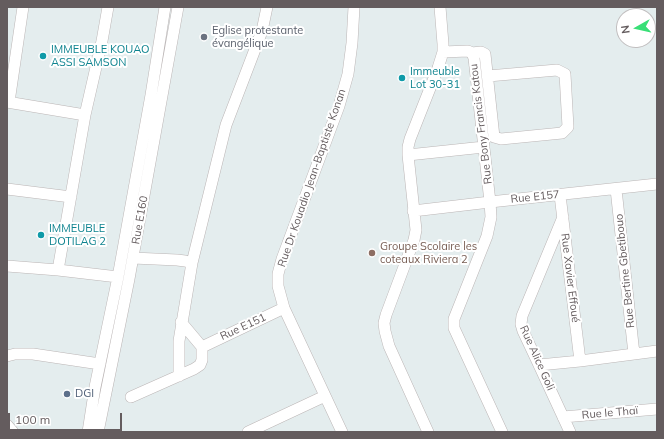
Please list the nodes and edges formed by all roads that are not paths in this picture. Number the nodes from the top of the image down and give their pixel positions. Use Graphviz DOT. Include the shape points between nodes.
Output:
graph roads {
  1 [pos="23,7"];
  2 [pos="108,7"];
  3 [pos="165,7"];
  4 [pos="178,7"];
  5 [pos="267,7"];
  6 [pos="354,7"];
  7 [pos="440,7"];
  8 [pos="443,52"];
  9 [pos="472,53"];
  10 [pos="488,76"];
  11 [pos="8,102"];
  12 [pos="85,115"];
  13 [pos="484,147"];
  14 [pos="408,155"];
  15 [pos="657,184"];
  16 [pos="7,189"];
  17 [pos="616,189"];
  18 [pos="560,195"];
  19 [pos="71,197"];
  20 [pos="490,202"];
  21 [pos="414,211"];
  22 [pos="563,217"];
  23 [pos="133,258"];
  24 [pos="192,263"];
  25 [pos="7,266"];
  26 [pos="58,270"];
  27 [pos="118,277"];
  28 [pos="284,308"];
  29 [pos="181,322"];
  30 [pos="202,347"];
  31 [pos="657,351"];
  32 [pos="634,354"];
  33 [pos="7,356"];
  34 [pos="580,361"];
  35 [pos="100,364"];
  36 [pos="540,365"];
  37 [pos="179,376"];
  38 [pos="326,396"];
  39 [pos="131,397"];
  40 [pos="657,409"];
  41 [pos="564,417"];
  42 [pos="7,425"];
  43 [pos="13,432"];
  44 [pos="88,432"];
  45 [pos="98,432"];
  46 [pos="248,432"];
  47 [pos="342,432"];
  48 [pos="428,432"];
  49 [pos="502,432"];
  50 [pos="570,432"];
  1 -- 11 [label="street"];
  2 -- 12 [label="street"];
  3 -- 27 [label="street, Rue E160"];
  4 -- 23 [label="street, Rue E160"];
  5 -- 24 [label="street" via="262,31 226,125"];
  6 -- 28 [label="street, Rue Dr Kouadio Jean-Baptiste Konan" via="348,74 278,274 278,286"];
  7 -- 8 [label="street"];
  8 -- 9 [label="street, Rue Bony Francis Katou" via="464,50"];
  8 -- 14 [label="street" via="410,139"];
  9 -- 10 [label="street" via="485,54"];
  9 -- 13 [label="street, Rue Bony Francis Katou"];
  10 -- 10 [label="street" via="557,70 565,74 568,127 562,133 501,139 494,137"];
  11 -- 12 [label="street"];
  12 -- 19 [label="street"];
  13 -- 14 [label="street"];
  13 -- 20 [label="street, Rue Bony Francis Katou"];
  14 -- 21 [label="street"];
  15 -- 17 [label="street, Rue E157"];
  16 -- 19 [label="street"];
  17 -- 18 [label="street, Rue E157"];
  17 -- 32 [label="street, Rue Bertine Gbetibouo"];
  18 -- 20 [label="street, Rue E157"];
  18 -- 22 [label="street, Rue Xavier Effoué"];
  19 -- 26 [label="street"];
  20 -- 21 [label="street, Rue E157"];
  20 -- 49 [label="street, Rue Bony Francis Katou" via="491,217 487,236 453,323"];
  21 -- 48 [label="street" via="414,240 384,323 389,346"];
  22 -- 34 [label="street, Rue Xavier Effoué"];
  22 -- 36 [label="street, Rue Alice Goli" via="521,320 521,327"];
  23 -- 24 [label="street"];
  23 -- 45 [label="street, Rue E160"];
  24 -- 29 [label="street"];
  25 -- 26 [label="street"];
  26 -- 27 [label="street"];
  27 -- 35 [label="street, Rue E160"];
  28 -- 30 [label="street, Rue E151"];
  28 -- 38 [label="street, Rue Dr Kouadio Jean-Baptiste Konan"];
  29 -- 30 [label="street"];
  29 -- 37 [label="street"];
  30 -- 37 [label="street" via="200,364"];
  31 -- 32 [label="street"];
  32 -- 34 [label="street"];
  33 -- 35 [label="street" via="33,354"];
  34 -- 36 [label="street"];
  35 -- 44 [label="street, Rue E160"];
  36 -- 41 [label="street, Rue Alice Goli"];
  37 -- 39 [label="street"];
  38 -- 46 [label="street"];
  38 -- 47 [label="street, Rue Dr Kouadio Jean-Baptiste Konan"];
  40 -- 41 [label="street, Rue le Thaï"];
  41 -- 50 [label="street, Rue Alice Goli"];
  42 -- 43 [label="street"];
}
